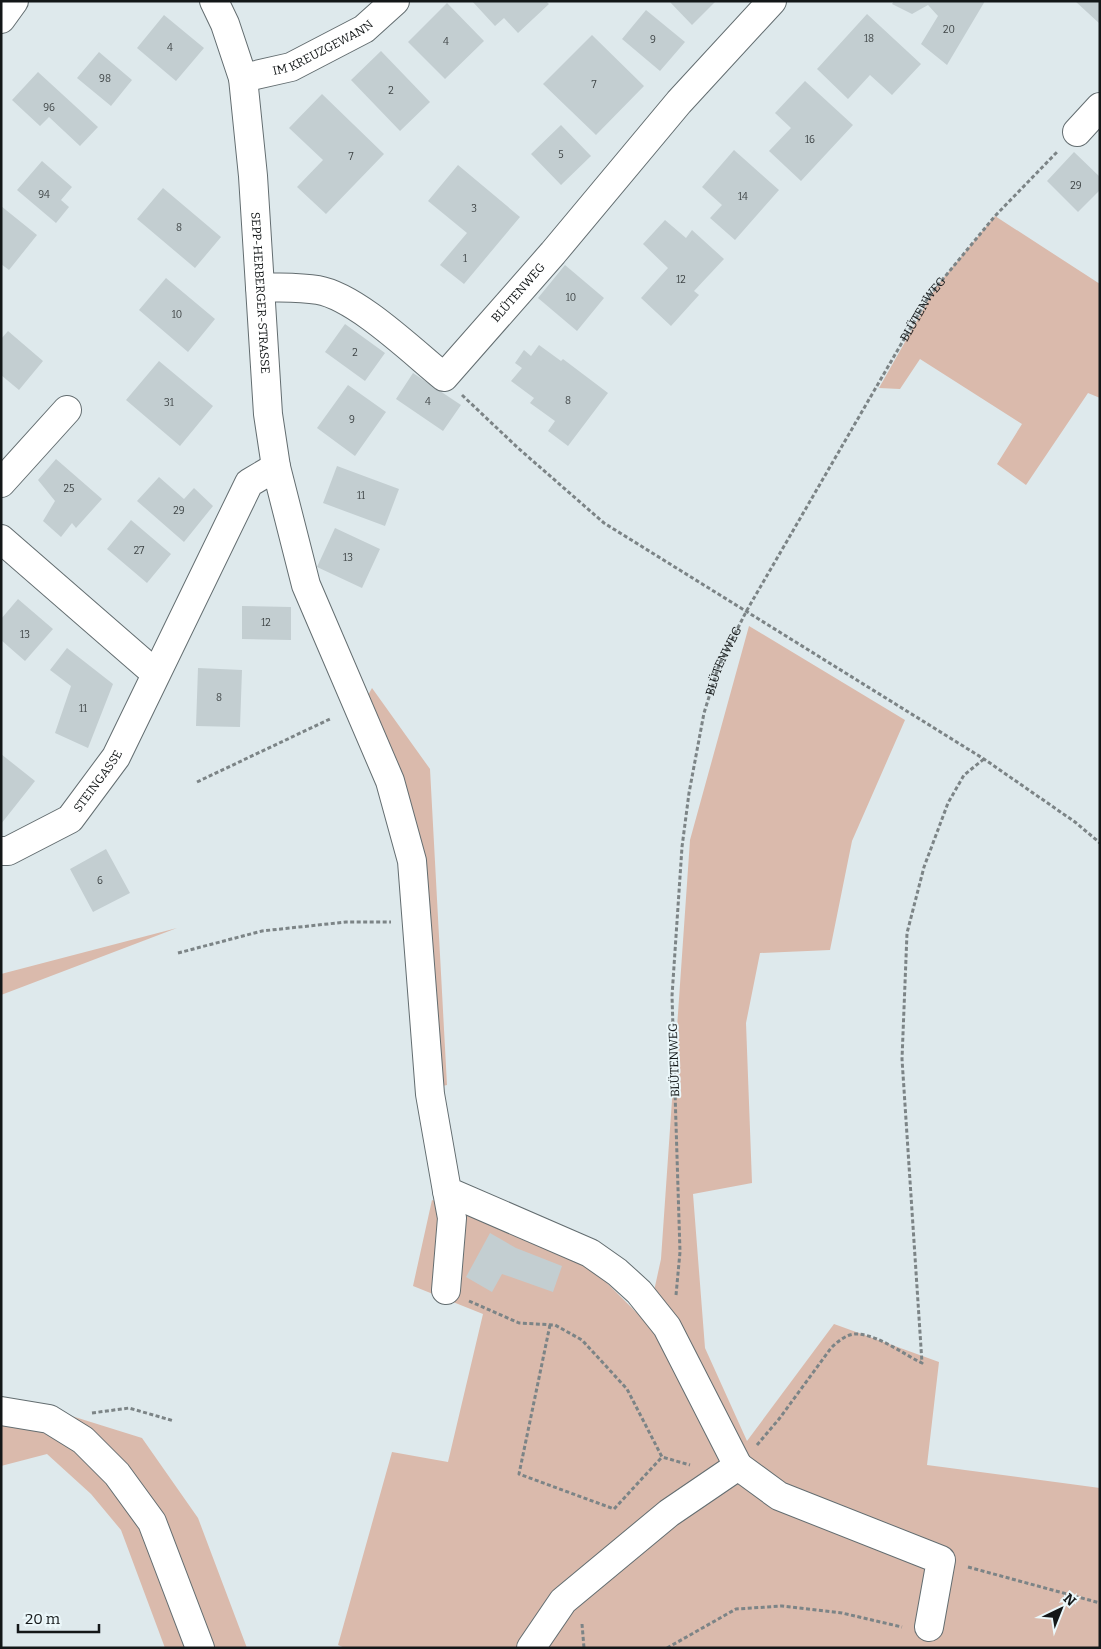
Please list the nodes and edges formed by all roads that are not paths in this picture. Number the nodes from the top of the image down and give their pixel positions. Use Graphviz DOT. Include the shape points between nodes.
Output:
graph roads {
  1 [pos="14,1"];
  2 [pos="214,1"];
  3 [pos="395,1"];
  4 [pos="772,1"];
  5 [pos="1,19"];
  6 [pos="243,78"];
  7 [pos="1100,107"];
  8 [pos="1077,132"];
  9 [pos="260,287"];
  10 [pos="67,410"];
  11 [pos="276,467"];
  12 [pos="1,483"];
  13 [pos="1,540"];
  14 [pos="155,673"];
  15 [pos="1,851"];
  16 [pos="448,1191"];
  17 [pos="446,1290"];
  18 [pos="1,1411"];
  19 [pos="730,1472"];
  20 [pos="929,1627"];
  21 [pos="200,1648"];
  22 [pos="532,1648"];
  1 -- 5 [label="street"];
  2 -- 6 [label="street, SEPP-HERBERGER-STRASSE"];
  3 -- 6 [label="street, IM KREUZGEWANN" via="364,29 292,67"];
  4 -- 9 [label="street, BLÜTENWEG" via="679,102 444,377 348,302 319,290"];
  6 -- 9 [label="street, SEPP-HERBERGER-STRASSE"];
  7 -- 8 [label="street"];
  9 -- 11 [label="street, SEPP-HERBERGER-STRASSE" via="268,414"];
  10 -- 12 [label="street"];
  11 -- 14 [label="street, STEINGASSE" via="249,483"];
  11 -- 16 [label="street, SEPP-HERBERGER-STRASSE" via="306,585 390,781 412,861 430,1094"];
  13 -- 14 [label="street"];
  14 -- 15 [label="street, STEINGASSE" via="116,757 70,818 8,851"];
  16 -- 17 [label="street, SEPP-HERBERGER-STRASSE" via="452,1218"];
  16 -- 19 [label="street" via="590,1253 639,1292 666,1327"];
  18 -- 21 [label="street" via="55,1422 83,1440 117,1474 152,1522"];
  19 -- 20 [label="street" via="779,1496 940,1560"];
  19 -- 22 [label="street" via="669,1513 563,1601"];
}
